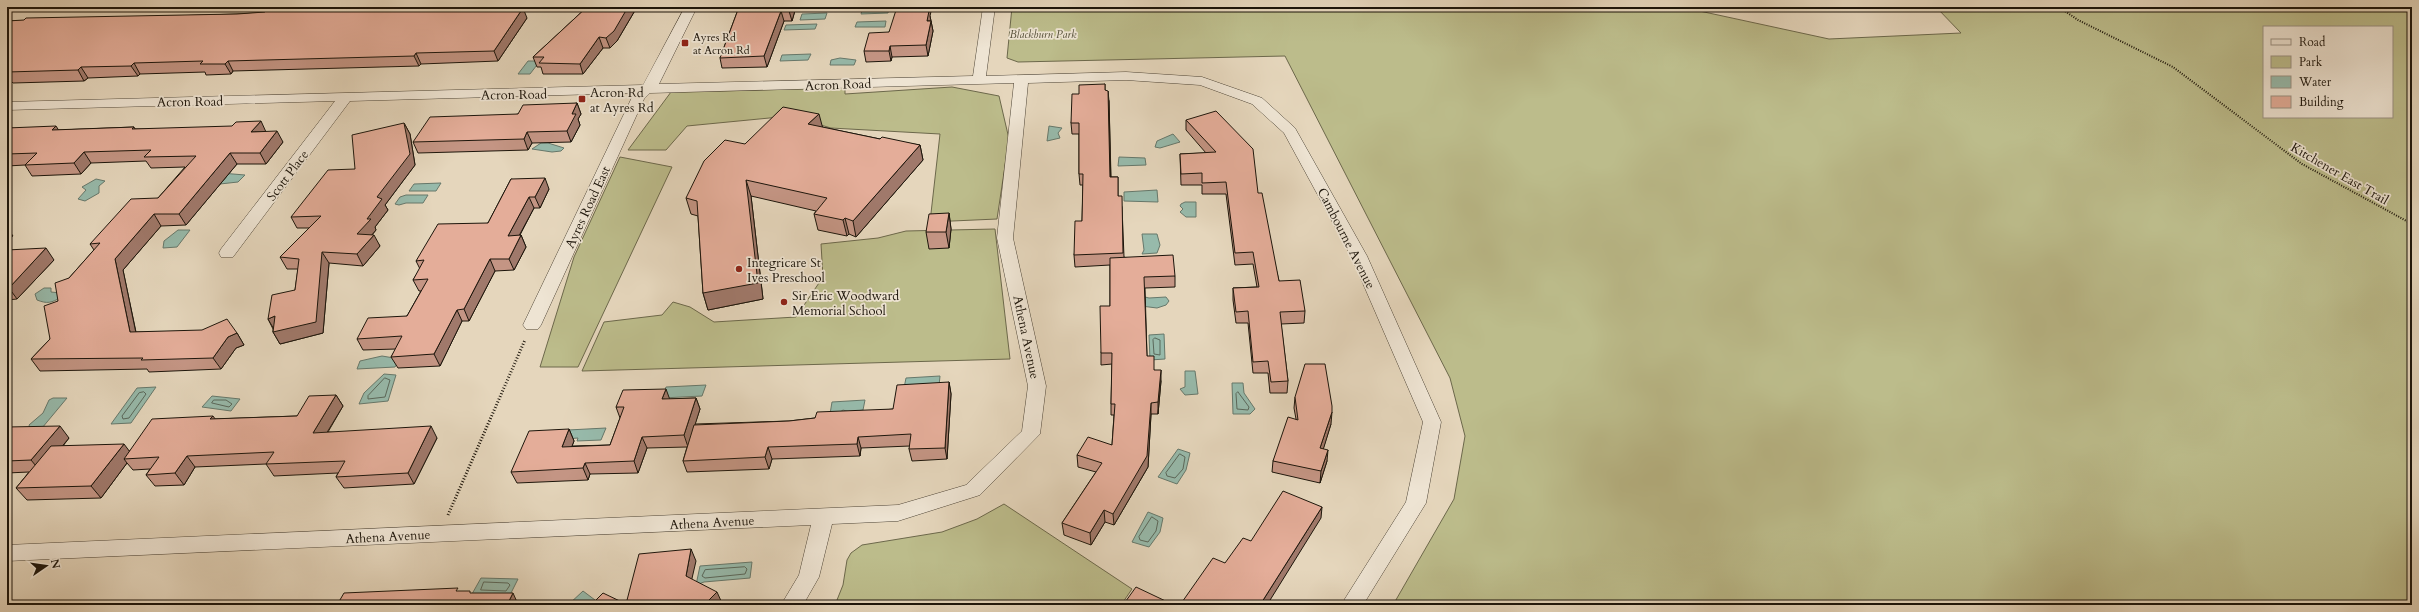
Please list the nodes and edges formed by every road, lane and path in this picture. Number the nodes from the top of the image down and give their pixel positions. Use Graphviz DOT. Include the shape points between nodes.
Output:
graph roads {
  1 [pos="691,7"];
  2 [pos="989,7"];
  3 [pos="2059,7"];
  4 [pos="979,79"];
  5 [pos="1021,79"];
  6 [pos="645,90"];
  7 [pos="346,98"];
  8 [pos="7,106"];
  9 [pos="2412,224"];
  10 [pos="227,253"];
  11 [pos="532,325"];
  12 [pos="823,517"];
  13 [pos="439,534"];
  14 [pos="7,553"];
  15 [pos="792,605"];
  16 [pos="1352,605"];
  1 -- 6 [label="street, Ayres Road East" via="652,84"];
  2 -- 4 [label="street"];
  3 -- 9 [label="path, Kitchener East Trail" via="2078,20 2173,67 2302,164"];
  4 -- 5 [label="street, Acron Road"];
  4 -- 6 [label="street, Acron Road"];
  5 -- 12 [label="street, Athena Avenue" via="1005,238 1037,386 1032,434 973,490 898,513"];
  5 -- 16 [label="street, Cambourne Avenue" via="1165,77 1202,81 1258,102 1290,131 1359,256 1432,422 1416,503"];
  6 -- 7 [label="street, Acron Road"];
  6 -- 11 [label="street, Ayres Road East" via="638,97"];
  7 -- 8 [label="street, Acron Road"];
  7 -- 10 [label="street, Scott Place"];
  11 -- 13 [label="path"];
  12 -- 13 [label="street, Athena Avenue"];
  12 -- 15 [label="street" via="809,577"];
  13 -- 14 [label="street, Athena Avenue"];
}
